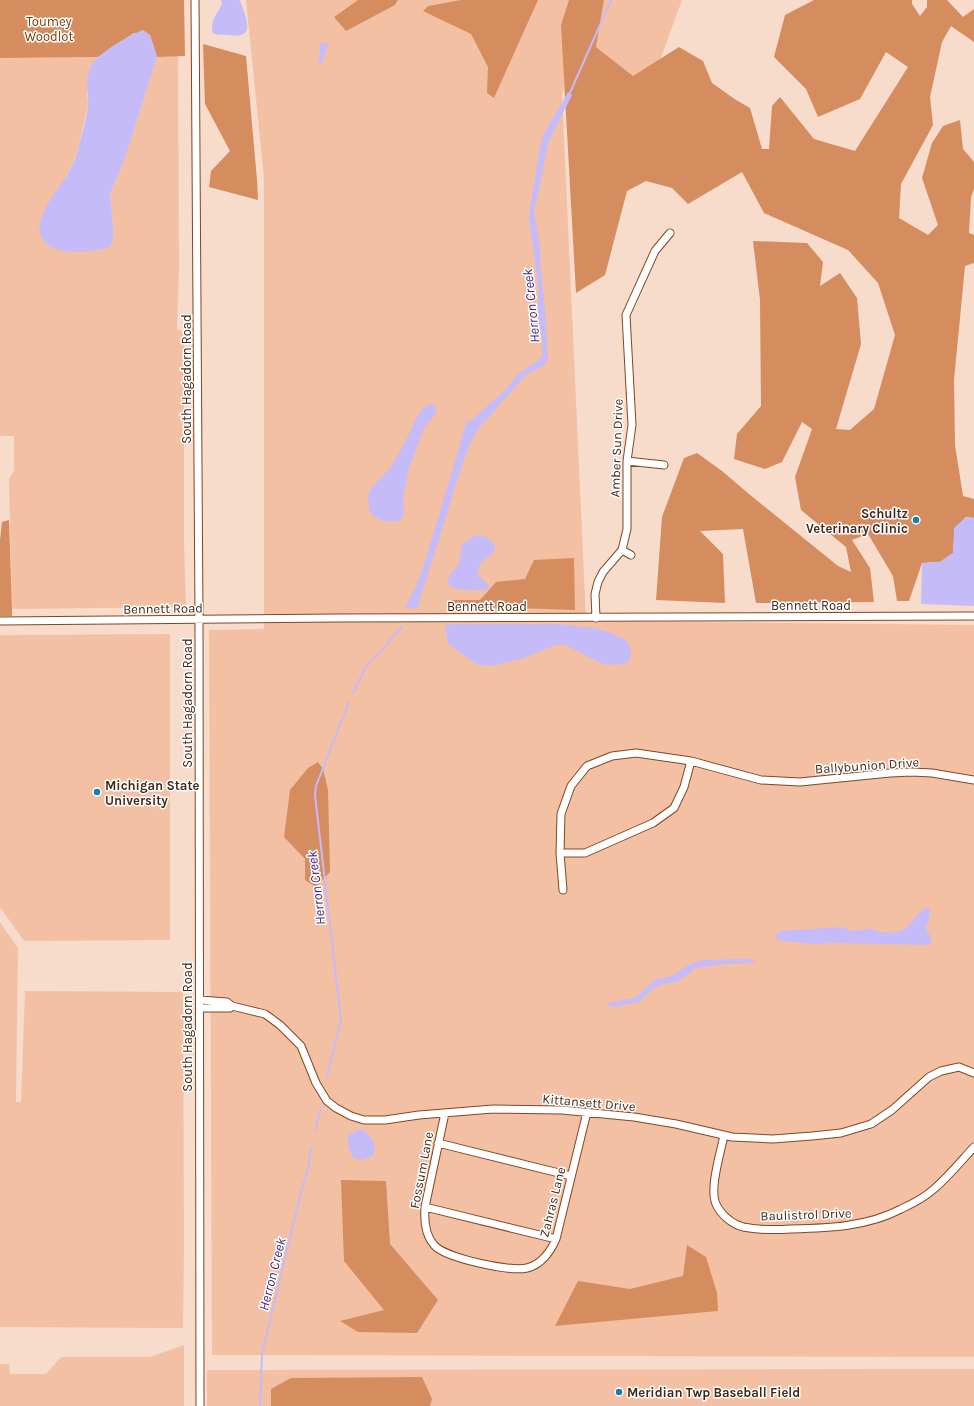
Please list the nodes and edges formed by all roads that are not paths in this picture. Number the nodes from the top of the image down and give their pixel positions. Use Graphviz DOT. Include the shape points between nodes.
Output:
graph roads {
  1 [pos="195,0"];
  2 [pos="670,233"];
  3 [pos="627,461"];
  4 [pos="664,465"];
  5 [pos="622,550"];
  6 [pos="631,555"];
  7 [pos="974,616"];
  8 [pos="596,618"];
  9 [pos="199,619"];
  10 [pos="0,621"];
  11 [pos="691,761"];
  12 [pos="974,780"];
  13 [pos="560,853"];
  14 [pos="563,890"];
  15 [pos="200,1000"];
  16 [pos="232,1006"];
  17 [pos="200,1008"];
  18 [pos="974,1073"];
  19 [pos="587,1112"];
  20 [pos="445,1113"];
  21 [pos="724,1136"];
  22 [pos="438,1143"];
  23 [pos="974,1147"];
  24 [pos="571,1176"];
  25 [pos="425,1207"];
  26 [pos="556,1238"];
  27 [pos="510,1270"];
  28 [pos="200,1406"];
  1 -- 9 [label="street, South Hagadorn Road"];
  2 -- 3 [label="street, Amber Sun Drive" via="655,250 626,315 632,425"];
  3 -- 4 [label="street"];
  3 -- 5 [label="street, Amber Sun Drive" via="627,529"];
  5 -- 6 [label="street"];
  5 -- 8 [label="street, Amber Sun Drive" via="598,582 595,594"];
  7 -- 8 [label="street, Bennett Road"];
  8 -- 9 [label="street, Bennett Road"];
  9 -- 10 [label="street, Bennett Road"];
  9 -- 15 [label="street, South Hagadorn Road"];
  11 -- 12 [label="street, Ballybunion Drive" via="761,780 800,782 912,772"];
  11 -- 13 [label="street" via="684,787 674,808 653,823 585,853"];
  11 -- 13 [label="street, Ballybunion Drive" via="636,753 612,756 587,766 571,786 560,814"];
  13 -- 14 [label="street, Ballybunion Drive"];
  15 -- 16 [label="street, Kittansett Drive" via="227,1002"];
  15 -- 17 [label="street, South Hagadorn Road"];
  16 -- 17 [label="street, Kittansett Drive"];
  16 -- 20 [label="street, Kittansett Drive" via="265,1014 280,1025 301,1046 316,1083 327,1101 336,1108 364,1120"];
  17 -- 28 [label="street, South Hagadorn Road"];
  18 -- 21 [label="street, Kittansett Drive" via="959,1067 941,1071 929,1077 892,1110 871,1124 841,1134 773,1139"];
  19 -- 20 [label="street, Kittansett Drive" via="493,1109"];
  19 -- 21 [label="street, Kittansett Drive" via="676,1124"];
  19 -- 24 [label="street, Zahras Lane"];
  20 -- 22 [label="street, Fossum Lane"];
  21 -- 23 [label="street, Baulistrol Drive" via="715,1185 716,1203 730,1221 742,1227 778,1230 859,1224 900,1210 933,1190"];
  22 -- 24 [label="street"];
  22 -- 25 [label="street, Fossum Lane"];
  24 -- 26 [label="street, Zahras Lane"];
  25 -- 26 [label="street"];
  25 -- 27 [label="street, Fossum Lane" via="424,1217 428,1236 434,1246 450,1256"];
  26 -- 27 [label="street, Zahras Lane" via="552,1248 538,1263 528,1268"];
}
